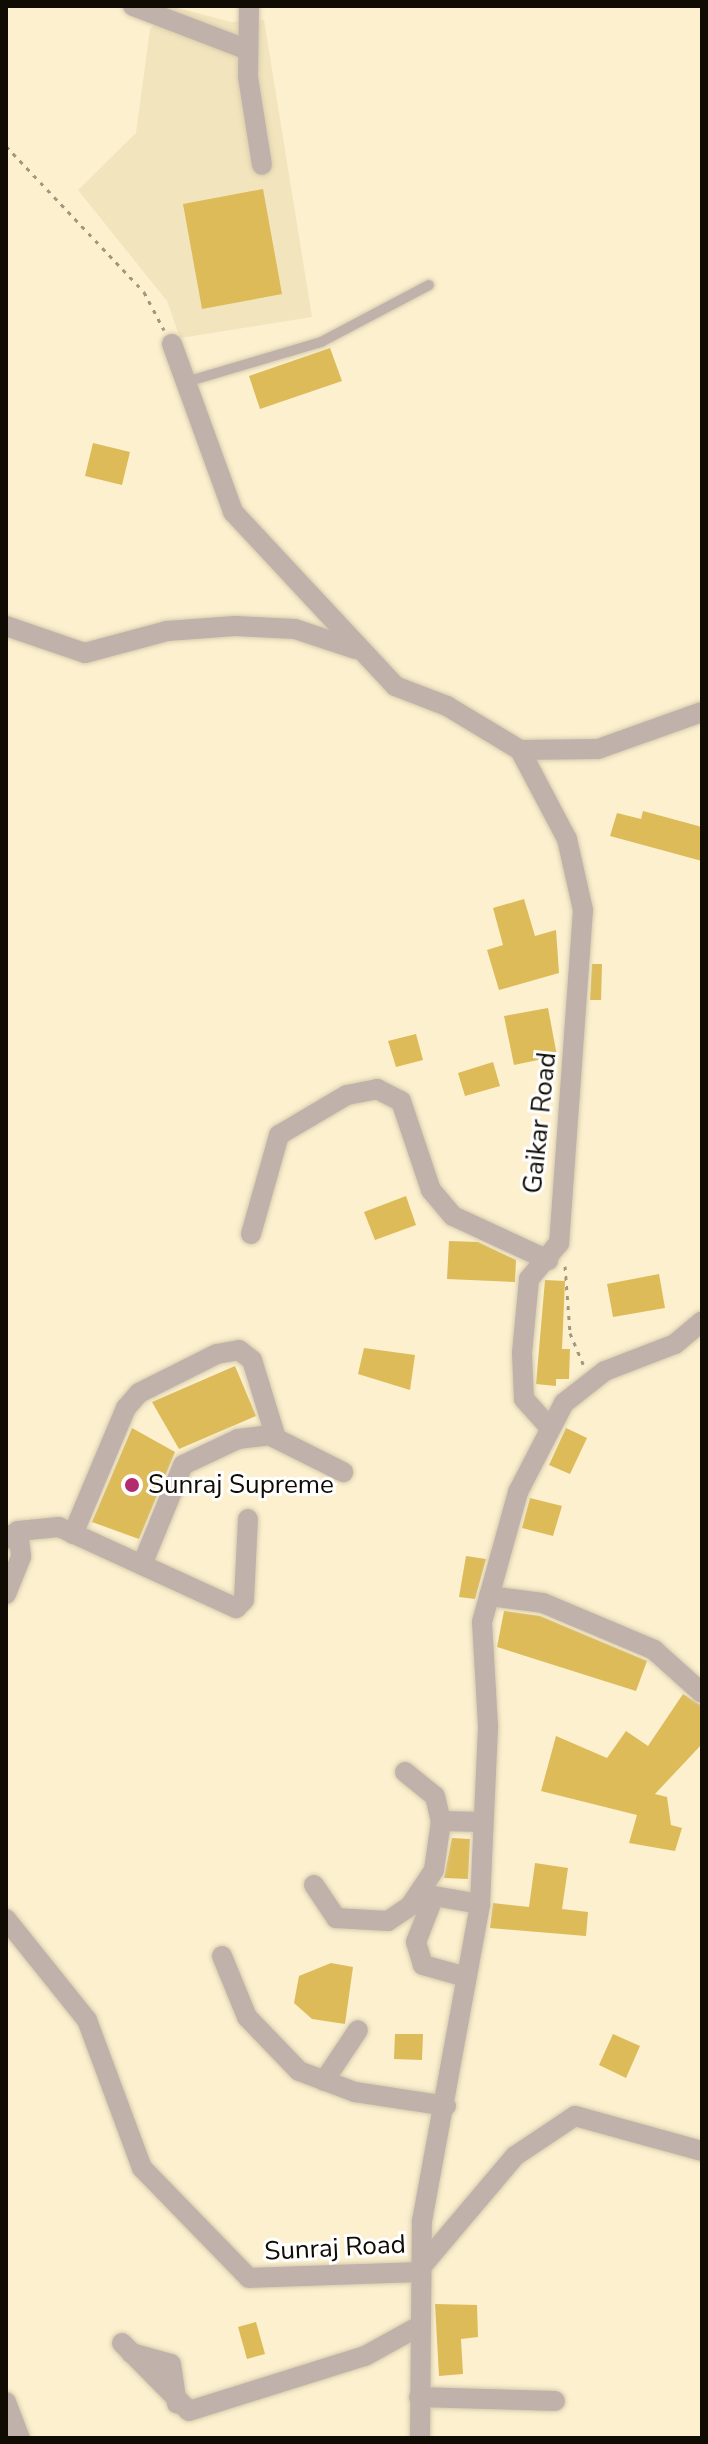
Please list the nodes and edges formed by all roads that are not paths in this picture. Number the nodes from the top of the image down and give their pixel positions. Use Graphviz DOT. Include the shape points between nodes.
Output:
graph roads {
  1 [pos="133,6"];
  2 [pos="249,6"];
  3 [pos="248,50"];
  4 [pos="262,165"];
  5 [pos="429,285"];
  6 [pos="172,344"];
  7 [pos="184,383"];
  8 [pos="6,626"];
  9 [pos="359,650"];
  10 [pos="702,712"];
  11 [pos="520,750"];
  12 [pos="251,1234"];
  13 [pos="554,1251"];
  14 [pos="702,1321"];
  15 [pos="549,1427"];
  16 [pos="276,1438"];
  17 [pos="343,1472"];
  18 [pos="248,1519"];
  19 [pos="73,1534"];
  20 [pos="12,1535"];
  21 [pos="142,1565"];
  22 [pos="6,1594"];
  23 [pos="489,1596"];
  24 [pos="702,1693"];
  25 [pos="405,1772"];
  26 [pos="441,1821"];
  27 [pos="483,1822"];
  28 [pos="314,1885"];
  29 [pos="480,1904"];
  30 [pos="6,1919"];
  31 [pos="222,1956"];
  32 [pos="466,1977"];
  33 [pos="358,2030"];
  34 [pos="324,2081"];
  35 [pos="446,2106"];
  36 [pos="702,2151"];
  37 [pos="417,2272"];
  38 [pos="416,2328"];
  39 [pos="126,2348"];
  40 [pos="419,2397"];
  41 [pos="555,2401"];
  42 [pos="6,2402"];
  43 [pos="20,2438"];
  44 [pos="420,2438"];
  1 -- 3 [label="street"];
  2 -- 3 [label="street"];
  3 -- 4 [label="street"];
  5 -- 7 [label="lane" via="321,342"];
  6 -- 7 [label="street"];
  7 -- 9 [label="street" via="233,512"];
  8 -- 9 [label="street" via="85,653 167,631 235,626 295,629"];
  9 -- 11 [label="street" via="395,686 447,706"];
  10 -- 11 [label="street" via="598,749"];
  11 -- 13 [label="street, Gaikar Road" via="554,804 583,910"];
  12 -- 13 [label="street" via="279,1135 347,1095 377,1089 401,1101 431,1190 453,1216"];
  13 -- 15 [label="street" via="529,1279 522,1353 524,1399"];
  14 -- 15 [label="street" via="675,1344 591,1382"];
  15 -- 23 [label="street" via="518,1492"];
  16 -- 17 [label="street"];
  16 -- 19 [label="street" via="252,1360 239,1350 217,1354 139,1393 126,1408"];
  16 -- 21 [label="street" via="238,1439 176,1470"];
  18 -- 21 [label="street" via="240,1607"];
  19 -- 20 [label="street" via="39,1526"];
  19 -- 21 [label="street"];
  20 -- 22 [label="street" via="21,1557"];
  23 -- 24 [label="street" via="543,1603 654,1650"];
  23 -- 27 [label="street" via="482,1622"];
  25 -- 26 [label="street" via="435,1796"];
  26 -- 27 [label="street"];
  26 -- 28 [label="street" via="434,1870 410,1906 388,1921 336,1918"];
  27 -- 29 [label="street"];
  29 -- 32 [label="street"];
  29 -- 32 [label="street" via="434,1896 416,1942 423,1965"];
  30 -- 37 [label="street, Sunraj Road" via="87,2020 142,2168 202,2225 231,2267 271,2282"];
  31 -- 34 [label="street" via="262,2038 299,2071"];
  32 -- 35 [label="street"];
  33 -- 34 [label="street"];
  34 -- 35 [label="street"];
  35 -- 37 [label="street"];
  36 -- 37 [label="street, Sunraj Road" via="575,2116 515,2156"];
  37 -- 38 [label="street"];
  38 -- 39 [label="street" via="365,2356 203,2410 177,2404"];
  38 -- 40 [label="street"];
  40 -- 41 [label="street"];
  40 -- 44 [label="street"];
  42 -- 43 [label="street"];
}
